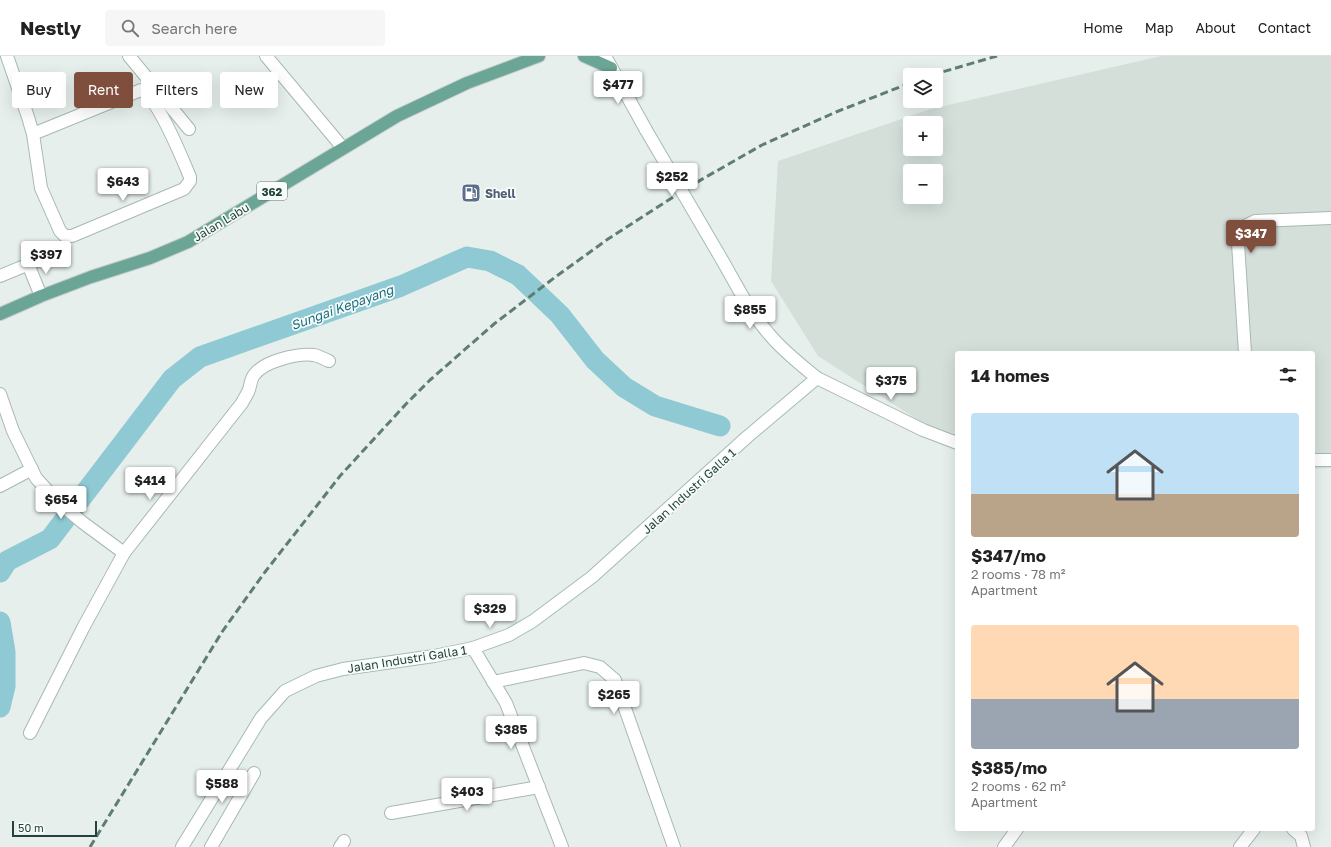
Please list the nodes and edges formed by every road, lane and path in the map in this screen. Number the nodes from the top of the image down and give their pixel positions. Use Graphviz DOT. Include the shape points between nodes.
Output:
graph roads {
  1 [pos="7,56"];
  2 [pos="129,56"];
  3 [pos="266,56"];
  4 [pos="539,56"];
  5 [pos="584,56"];
  6 [pos="607,60"];
  7 [pos="189,129"];
  8 [pos="32,134"];
  9 [pos="343,148"];
  10 [pos="1331,218"];
  11 [pos="51,255"];
  12 [pos="28,264"];
  13 [pos="0,276"];
  14 [pos="41,296"];
  15 [pos="0,314"];
  16 [pos="1245,351"];
  17 [pos="329,361"];
  18 [pos="817,378"];
  19 [pos="0,394"];
  20 [pos="955,442"];
  21 [pos="1315,460"];
  22 [pos="1331,460"];
  23 [pos="32,469"];
  24 [pos="0,486"];
  25 [pos="124,553"];
  26 [pos="473,648"];
  27 [pos="493,682"];
  28 [pos="30,733"];
  29 [pos="254,773"];
  30 [pos="539,787"];
  31 [pos="391,813"];
  32 [pos="1016,831"];
  33 [pos="1252,831"];
  34 [pos="1295,831"];
  35 [pos="182,847"];
  36 [pos="211,847"];
  37 [pos="562,847"];
  38 [pos="674,847"];
  39 [pos="1004,847"];
  40 [pos="1240,847"];
  41 [pos="1304,847"];
  1 -- 8 [label="street"];
  2 -- 7 [label="street"];
  3 -- 9 [label="street"];
  4 -- 9 [label="main road, Jalan Labu / 362" via="467,83 397,116"];
  5 -- 6 [label="main road"];
  6 -- 18 [label="street, bridge" via="752,312 781,348"];
  8 -- 8 [label="street" via="42,188 60,231 65,236 72,236 184,189 188,185 190,177 157,108 141,90"];
  9 -- 14 [label="main road, Jalan Labu / 362" via="188,242"];
  10 -- 16 [label="street" via="1255,221 1243,227 1238,243"];
  11 -- 12 [label="street"];
  12 -- 13 [label="street"];
  12 -- 14 [label="street"];
  14 -- 15 [label="main road, Jalan Labu / 362"];
  17 -- 25 [label="street" via="308,355 272,362 258,370 251,379 248,393 242,403"];
  18 -- 20 [label="street" via="923,430"];
  18 -- 26 [label="street, Jalan Industri Galla 1" via="592,577 533,621 509,635"];
  19 -- 23 [label="street" via="13,431"];
  21 -- 22 [label="street"];
  23 -- 24 [label="street"];
  23 -- 25 [label="street" via="36,478 55,499"];
  25 -- 28 [label="street"];
  26 -- 27 [label="street"];
  26 -- 35 [label="street, Jalan Industri Galla 1" via="343,669 316,676 285,691 261,718"];
  27 -- 30 [label="street" via="506,703"];
  27 -- 38 [label="street" via="584,663 600,667 615,680"];
  29 -- 36 [label="street"];
  30 -- 31 [label="street"];
  30 -- 37 [label="street"];
  32 -- 39 [label="street"];
  33 -- 40 [label="street"];
  34 -- 41 [label="street" via="1301,836"];
}
